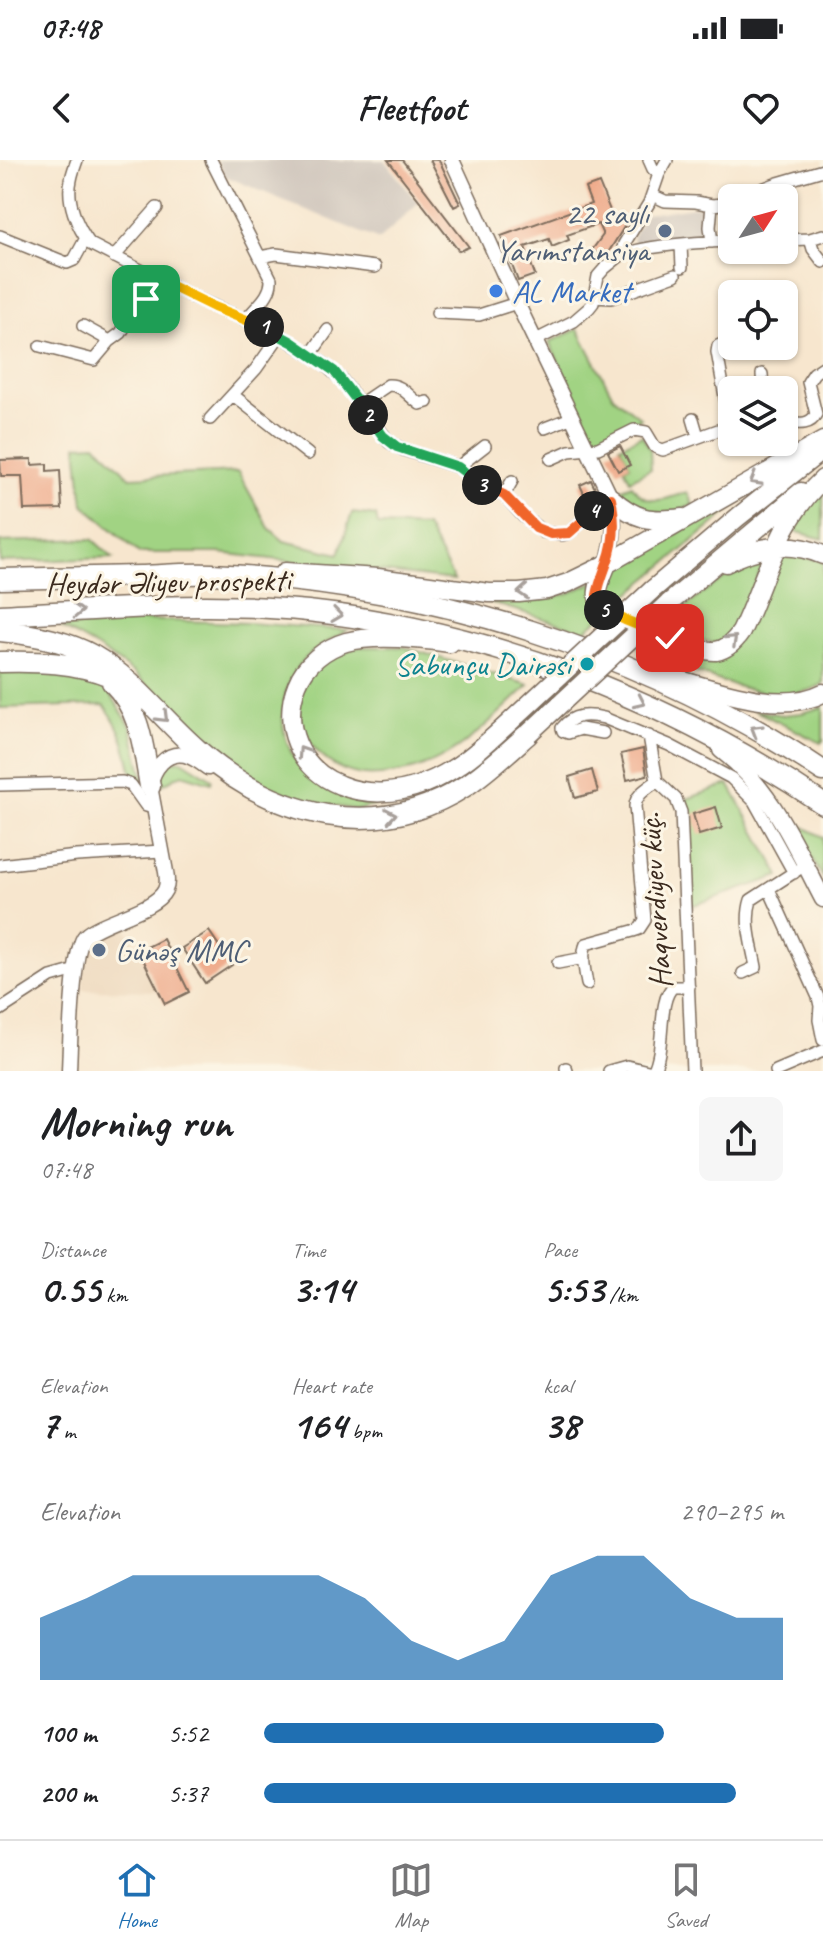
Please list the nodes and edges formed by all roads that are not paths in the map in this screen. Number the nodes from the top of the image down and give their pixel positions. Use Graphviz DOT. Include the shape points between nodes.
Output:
graph roads {
  1 [pos="77,160"];
  2 [pos="211,160"];
  3 [pos="452,160"];
  4 [pos="649,160"];
  5 [pos="667,160"];
  6 [pos="823,170"];
  7 [pos="659,174"];
  8 [pos="775,184"];
  9 [pos="652,195"];
  10 [pos="718,204"];
  11 [pos="712,205"];
  12 [pos="157,208"];
  13 [pos="823,235"];
  14 [pos="0,236"];
  15 [pos="86,238"];
  16 [pos="798,239"];
  17 [pos="810,239"];
  18 [pos="712,242"];
  19 [pos="718,242"];
  20 [pos="681,245"];
  21 [pos="621,255"];
  22 [pos="114,257"];
  23 [pos="260,257"];
  24 [pos="823,262"];
  25 [pos="375,267"];
  26 [pos="159,280"];
  27 [pos="594,297"];
  28 [pos="517,303"];
  29 [pos="437,313"];
  30 [pos="246,320"];
  31 [pos="83,326"];
  32 [pos="328,330"];
  33 [pos="280,335"];
  34 [pos="536,340"];
  35 [pos="110,341"];
  36 [pos="40,346"];
  37 [pos="311,354"];
  38 [pos="823,367"];
  39 [pos="233,395"];
  40 [pos="427,402"];
  41 [pos="360,404"];
  42 [pos="573,417"];
  43 [pos="210,419"];
  44 [pos="693,419"];
  45 [pos="798,423"];
  46 [pos="545,428"];
  47 [pos="718,429"];
  48 [pos="698,436"];
  49 [pos="823,441"];
  50 [pos="485,446"];
  51 [pos="823,449"];
  52 [pos="589,450"];
  53 [pos="308,454"];
  54 [pos="551,459"];
  55 [pos="458,467"];
  56 [pos="823,477"];
  57 [pos="512,481"];
  58 [pos="504,495"];
  59 [pos="611,498"];
  60 [pos="689,518"];
  61 [pos="777,545"];
  62 [pos="823,555"];
  63 [pos="607,564"];
  64 [pos="209,574"];
  65 [pos="0,579"];
  66 [pos="668,604"];
  67 [pos="0,615"];
  68 [pos="0,631"];
  69 [pos="511,653"];
  70 [pos="0,662"];
  71 [pos="624,665"];
  72 [pos="99,672"];
  73 [pos="137,692"];
  74 [pos="823,693"];
  75 [pos="685,723"];
  76 [pos="603,733"];
  77 [pos="528,734"];
  78 [pos="649,736"];
  79 [pos="823,771"];
  80 [pos="657,781"];
  81 [pos="0,785"];
  82 [pos="150,786"];
  83 [pos="823,804"];
  84 [pos="154,808"];
  85 [pos="305,812"];
  86 [pos="162,851"];
  87 [pos="0,865"];
  88 [pos="799,869"];
  89 [pos="769,889"];
  90 [pos="823,899"];
  91 [pos="584,958"];
  92 [pos="558,963"];
  93 [pos="76,970"];
  94 [pos="743,973"];
  95 [pos="587,984"];
  96 [pos="689,987"];
  97 [pos="0,1010"];
  98 [pos="823,1040"];
  99 [pos="823,1051"];
  100 [pos="69,1071"];
  101 [pos="609,1071"];
  102 [pos="650,1071"];
  103 [pos="692,1071"];
  104 [pos="776,1071"];
  1 -- 15 [label="street" via="70,197"];
  2 -- 23 [label="street"];
  3 -- 28 [label="street"];
  4 -- 7 [label="street"];
  5 -- 7 [label="street"];
  6 -- 8 [label="street"];
  7 -- 9 [label="street"];
  9 -- 11 [label="street"];
  9 -- 21 [label="street"];
  10 -- 11 [label="street"];
  11 -- 18 [label="street"];
  12 -- 22 [label="street"];
  13 -- 17 [label="street"];
  14 -- 15 [label="street" via="67,263"];
  15 -- 22 [label="street"];
  16 -- 17 [label="street"];
  17 -- 24 [label="street"];
  18 -- 19 [label="street"];
  18 -- 20 [label="street"];
  20 -- 21 [label="street"];
  20 -- 27 [label="street" via="679,271 611,298"];
  21 -- 27 [label="street" via="598,276"];
  22 -- 26 [label="street"];
  23 -- 25 [label="street" via="276,254"];
  23 -- 30 [label="street" via="271,287"];
  26 -- 30 [label="street"];
  26 -- 35 [label="street"];
  27 -- 34 [label="street" via="578,318"];
  28 -- 29 [label="street" via="479,315"];
  28 -- 34 [label="street"];
  30 -- 33 [label="street"];
  31 -- 35 [label="street"];
  32 -- 37 [label="street"];
  33 -- 37 [label="street"];
  33 -- 39 [label="street"];
  34 -- 42 [label="street"];
  35 -- 36 [label="street" via="94,360"];
  37 -- 41 [label="street" via="334,371"];
  38 -- 45 [label="street" via="808,382 814,419"];
  39 -- 43 [label="street"];
  39 -- 53 [label="street"];
  40 -- 41 [label="street" via="420,404 399,386 388,385"];
  41 -- 55 [label="street" via="389,442"];
  42 -- 46 [label="street"];
  42 -- 52 [label="street"];
  44 -- 48 [label="street"];
  47 -- 48 [label="street"];
  48 -- 52 [label="street" via="663,450 646,432 634,430"];
  49 -- 60 [label="main road, one-way"];
  50 -- 55 [label="street"];
  51 -- 69 [label="main road, one-way, bridge" via="652,590 474,754 444,775 412,788 360,791 324,777 293,735 290,707 299,679 328,650 350,641 392,639"];
  52 -- 54 [label="street"];
  52 -- 59 [label="street"];
  55 -- 58 [label="street"];
  56 -- 61 [label="main road" via="794,512"];
  56 -- 66 [label="main road"];
  57 -- 58 [label="street"];
  58 -- 59 [label="street" via="536,528 551,534 569,533"];
  59 -- 60 [label="main road" via="624,510 650,520"];
  59 -- 63 [label="street" via="614,536"];
  60 -- 63 [label="main road"];
  61 -- 62 [label="main road"];
  63 -- 61 [label="main road, one-way" via="597,595 606,612 691,646 718,651 741,632"];
  61 -- 66 [label="main road" via="723,565"];
  63 -- 64 [label="main road, one-way" via="559,587 519,593 302,572"];
  64 -- 65 [label="highway, Heydər Əliyev prospekti"];
  64 -- 71 [label="highway, Heydər Əliyev prospekti" via="301,580 423,601 520,626"];
  66 -- 77 [label="main road, bridge"];
  67 -- 69 [label="highway, Heydər Əliyev prospekti, one-way" via="212,606 306,611 417,628"];
  68 -- 73 [label="highway" via="73,646 108,666"];
  69 -- 75 [label="highway, Heydər Əliyev prospekti, one-way"];
  70 -- 72 [label="highway" via="71,665"];
  71 -- 74 [label="main road" via="757,699 801,701"];
  79 -- 71 [label="highway, Heydər Əliyev prospekti, one-way" via="712,706"];
  72 -- 73 [label="highway"];
  72 -- 82 [label="highway" via="134,712"];
  73 -- 85 [label="highway, one-way" via="218,767 261,795"];
  75 -- 83 [label="highway, Heydər Əliyev prospekti"];
  75 -- 88 [label="main road" via="751,776 777,811"];
  76 -- 78 [label="street" via="568,733 562,728 571,719 594,716"];
  85 -- 77 [label="highway, one-way" via="367,818 419,808 467,785"];
  78 -- 80 [label="street, Haqverdiyev küç."];
  78 -- 88 [label="street" via="725,773 745,789"];
  80 -- 91 [label="street" via="635,800 645,920 639,929 586,944"];
  80 -- 96 [label="street, Haqverdiyev küç." via="680,805"];
  81 -- 84 [label="street" via="122,782"];
  82 -- 84 [label="street"];
  82 -- 85 [label="street" via="159,764 184,755 258,799"];
  84 -- 86 [label="street"];
  86 -- 87 [label="street"];
  86 -- 93 [label="street" via="165,890 84,937"];
  88 -- 89 [label="street"];
  88 -- 90 [label="main road"];
  89 -- 94 [label="street" via="749,903 756,967"];
  89 -- 98 [label="street" via="818,997"];
  91 -- 92 [label="street"];
  91 -- 95 [label="street"];
  93 -- 97 [label="street" via="51,977"];
  93 -- 100 [label="street"];
  96 -- 102 [label="street" via="673,987 666,994 658,1063"];
  96 -- 103 [label="street, Haqverdiyev küç."];
  99 -- 104 [label="street"];
  101 -- 102 [label="street" via="627,1066"];
}
